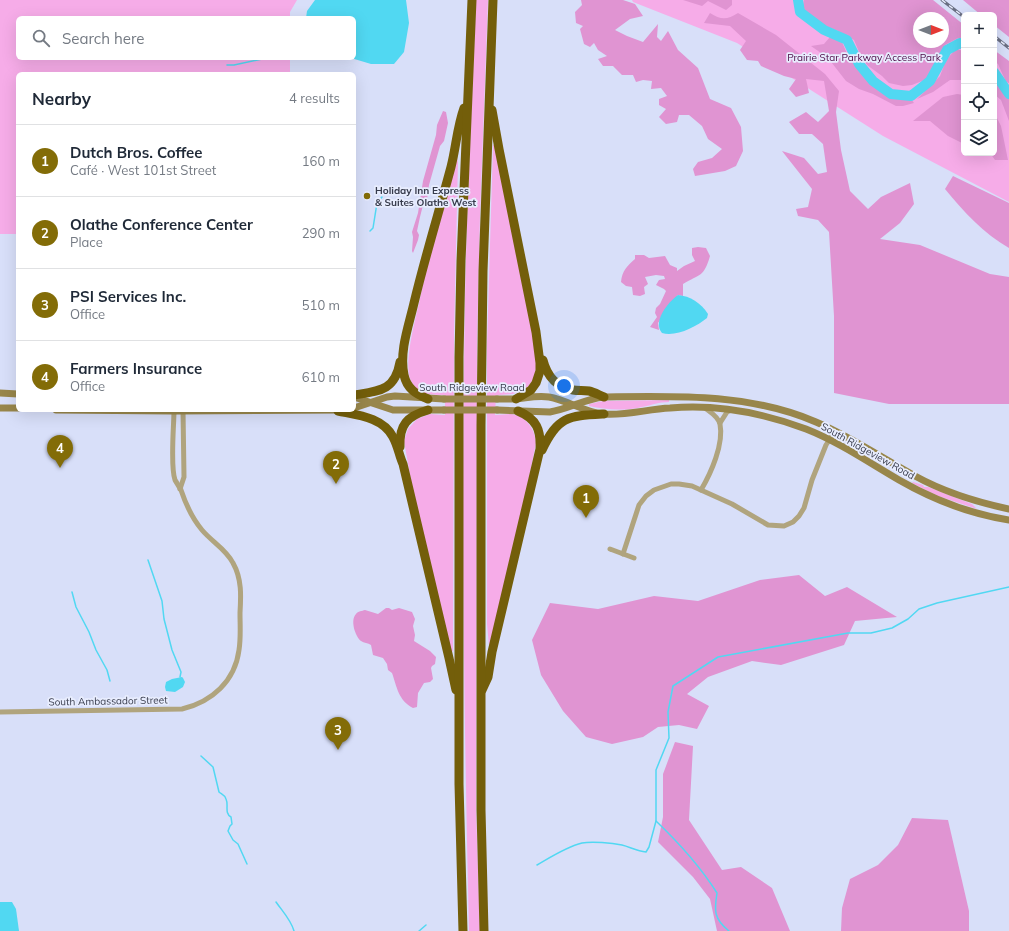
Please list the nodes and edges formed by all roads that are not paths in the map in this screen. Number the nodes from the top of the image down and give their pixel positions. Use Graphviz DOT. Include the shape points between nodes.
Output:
graph roads {
  1 [pos="472,0"];
  2 [pos="493,0"];
  3 [pos="489,88"];
  4 [pos="468,99"];
  5 [pos="536,332"];
  6 [pos="403,356"];
  7 [pos="0,393"];
  8 [pos="16,394"];
  9 [pos="356,396"];
  10 [pos="356,397"];
  11 [pos="604,397"];
  12 [pos="726,398"];
  13 [pos="428,399"];
  14 [pos="516,399"];
  15 [pos="370,403"];
  16 [pos="573,405"];
  17 [pos="356,407"];
  18 [pos="0,408"];
  19 [pos="16,408"];
  20 [pos="705,408"];
  21 [pos="716,409"];
  22 [pos="428,410"];
  23 [pos="731,410"];
  24 [pos="518,411"];
  25 [pos="174,412"];
  26 [pos="183,412"];
  27 [pos="348,412"];
  28 [pos="604,414"];
  29 [pos="720,423"];
  30 [pos="835,430"];
  31 [pos="830,439"];
  32 [pos="538,463"];
  33 [pos="403,464"];
  34 [pos="180,489"];
  35 [pos="702,490"];
  36 [pos="992,506"];
  37 [pos="1009,509"];
  38 [pos="990,516"];
  39 [pos="1009,520"];
  40 [pos="610,550"];
  41 [pos="623,554"];
  42 [pos="634,558"];
  43 [pos="480,693"];
  44 [pos="459,705"];
  45 [pos="0,712"];
  46 [pos="463,931"];
  47 [pos="484,931"];
  1 -- 4 [label="highway"];
  2 -- 3 [label="highway"];
  3 -- 5 [label="highway"];
  3 -- 43 [label="highway" via="482,334"];
  4 -- 6 [label="highway" via="460,120 451,166 427,250"];
  4 -- 44 [label="highway" via="460,349"];
  5 -- 11 [label="highway" via="544,366 551,379 571,390 589,391"];
  5 -- 14 [label="highway" via="539,377 531,390"];
  6 -- 9 [label="highway" via="397,377 389,385"];
  6 -- 13 [label="highway" via="404,374 409,386 416,394"];
  7 -- 8 [label="main road"];
  10 -- 15 [label="main road, South Ridgeview Road"];
  11 -- 12 [label="main road, South Ridgeview Road"];
  11 -- 16 [label="main road, South Ridgeview Road"];
  12 -- 21 [label="main road"];
  12 -- 30 [label="main road, South Ridgeview Road" via="774,407"];
  13 -- 14 [label="main road, South Ridgeview Road, bridge"];
  13 -- 15 [label="main road, South Ridgeview Road" via="395,396"];
  14 -- 16 [label="main road, South Ridgeview Road" via="542,396"];
  15 -- 17 [label="main road, South Ridgeview Road"];
  15 -- 22 [label="main road, South Ridgeview Road" via="393,410"];
  16 -- 24 [label="main road, South Ridgeview Road" via="550,412"];
  16 -- 28 [label="main road, South Ridgeview Road"];
  18 -- 19 [label="main road"];
  20 -- 21 [label="main road, South Ridgeview Road"];
  20 -- 28 [label="main road, South Ridgeview Road" via="671,408"];
  20 -- 29 [label="street" via="715,415"];
  21 -- 23 [label="main road, South Ridgeview Road"];
  22 -- 24 [label="main road, South Ridgeview Road, bridge"];
  22 -- 33 [label="highway" via="414,415 403,427 400,436"];
  23 -- 29 [label="street"];
  23 -- 31 [label="main road, South Ridgeview Road" via="782,421"];
  24 -- 32 [label="highway" via="526,414 535,423 540,433"];
  25 -- 34 [label="street" via="174,478"];
  26 -- 34 [label="street" via="184,476"];
  27 -- 33 [label="highway" via="370,418 384,426 393,436"];
  28 -- 32 [label="highway" via="578,416 562,422 553,430"];
  29 -- 35 [label="street" via="719,444"];
  30 -- 31 [label="street"];
  30 -- 36 [label="main road, South Ridgeview Road" via="914,476"];
  31 -- 35 [label="street" via="812,480 804,508 789,524 768,525"];
  31 -- 38 [label="main road, South Ridgeview Road" via="930,496"];
  32 -- 43 [label="highway" via="495,638 488,677"];
  33 -- 44 [label="highway"];
  34 -- 45 [label="street, South Ambassador Street" via="187,509 210,539 229,557 240,581 238,659 225,684 213,696 190,707 174,710"];
  35 -- 41 [label="street" via="685,484 671,484 658,488 646,496 636,511"];
  36 -- 37 [label="main road, South Ridgeview Road"];
  36 -- 38 [label="main road"];
  38 -- 39 [label="main road, South Ridgeview Road"];
  40 -- 41 [label="street"];
  41 -- 42 [label="street"];
  43 -- 47 [label="highway"];
  44 -- 46 [label="highway"];
}
